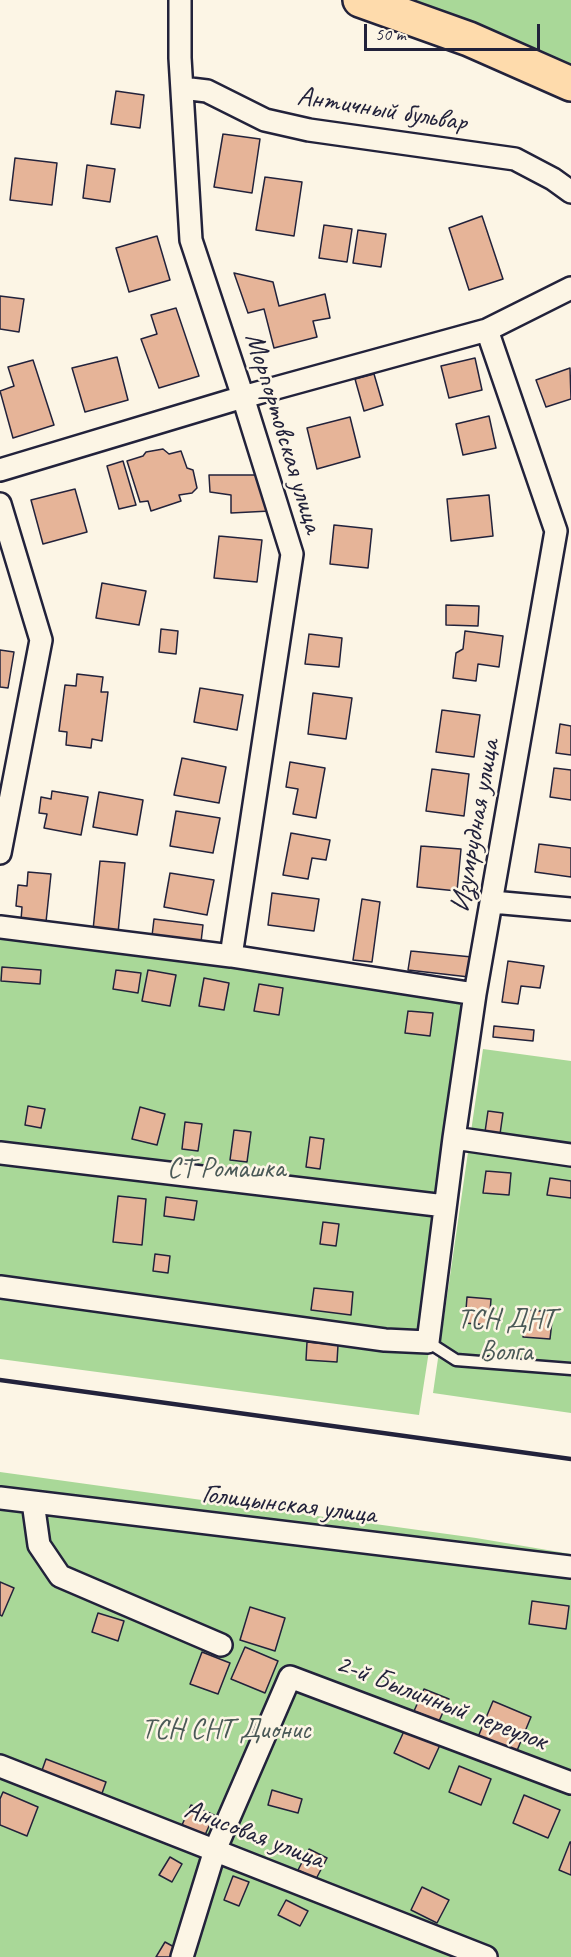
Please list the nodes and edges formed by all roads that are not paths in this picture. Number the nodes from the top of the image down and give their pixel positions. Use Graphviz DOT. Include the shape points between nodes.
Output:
graph roads {
  1 [pos="180,0"];
  2 [pos="360,0"];
  3 [pos="571,84"];
  4 [pos="182,88"];
  5 [pos="571,192"];
  6 [pos="571,288"];
  7 [pos="487,330"];
  8 [pos="243,397"];
  9 [pos="0,470"];
  10 [pos="0,504"];
  11 [pos="0,853"];
  12 [pos="492,902"];
  13 [pos="571,909"];
  14 [pos="0,927"];
  15 [pos="231,956"];
  16 [pos="475,994"];
  17 [pos="454,1138"];
  18 [pos="0,1153"];
  19 [pos="571,1155"];
  20 [pos="445,1206"];
  21 [pos="0,1287"];
  22 [pos="428,1342"];
  23 [pos="571,1368"];
  24 [pos="0,1498"];
  25 [pos="33,1502"];
  26 [pos="571,1568"];
  27 [pos="221,1645"];
  28 [pos="0,1766"];
  29 [pos="571,1783"];
  30 [pos="215,1850"];
  31 [pos="182,1957"];
  32 [pos="486,1957"];
  1 -- 4 [label="street, Морпортовская улица"];
  2 -- 3 [label="main road" via="469,39"];
  4 -- 5 [label="street, Античный бульвар" via="207,91 266,120 309,130 515,159"];
  4 -- 8 [label="street, Морпортовская улица" via="191,240"];
  6 -- 7 [label="street"];
  7 -- 8 [label="street"];
  7 -- 12 [label="street, Изумрудная улица" via="556,531"];
  8 -- 9 [label="street"];
  8 -- 15 [label="street, Морпортовская улица" via="292,554"];
  10 -- 11 [label="street" via="41,640"];
  12 -- 13 [label="street"];
  12 -- 16 [label="street, Изумрудная улица"];
  14 -- 15 [label="street"];
  15 -- 16 [label="street"];
  16 -- 17 [label="street, Изумрудная улица"];
  17 -- 19 [label="street"];
  17 -- 20 [label="street, Изумрудная улица"];
  18 -- 20 [label="street"];
  20 -- 22 [label="street, Изумрудная улица"];
  21 -- 22 [label="street"];
  22 -- 23 [label="lane" via="456,1360"];
  24 -- 25 [label="street, Голицынская улица"];
  25 -- 26 [label="street, Голицынская улица"];
  25 -- 27 [label="street" via="39,1545 60,1576"];
  28 -- 30 [label="street, Анисовая улица"];
  29 -- 30 [label="street, 2-й Былинный переулок" via="290,1677"];
  30 -- 31 [label="street"];
  30 -- 32 [label="street, Анисовая улица"];
}
